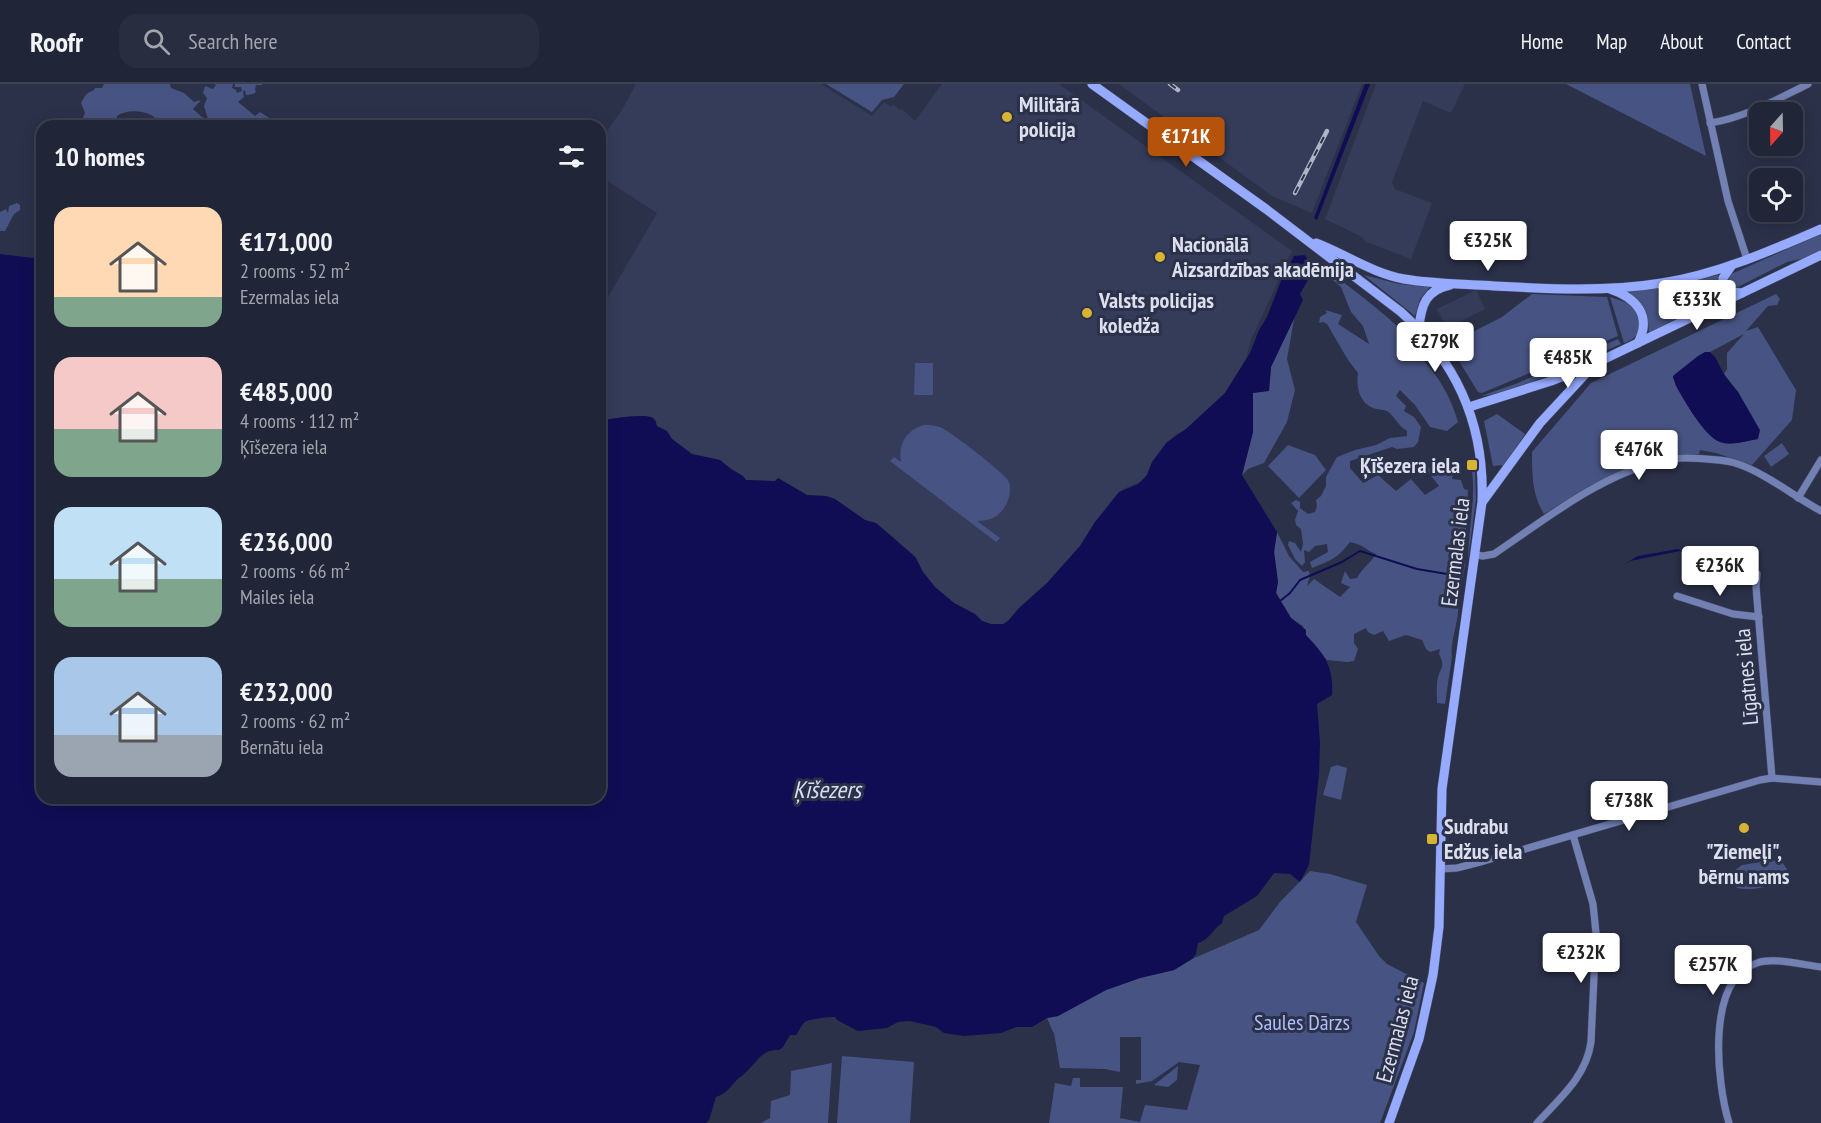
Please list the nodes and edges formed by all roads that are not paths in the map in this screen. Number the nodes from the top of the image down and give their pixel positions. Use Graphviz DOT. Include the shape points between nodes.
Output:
graph roads {
  1 [pos="1092,84"];
  2 [pos="1702,84"];
  3 [pos="1808,84"];
  4 [pos="1710,123"];
  5 [pos="1821,229"];
  6 [pos="1305,239"];
  7 [pos="1821,255"];
  8 [pos="1747,259"];
  9 [pos="1732,265"];
  10 [pos="1455,283"];
  11 [pos="1608,288"];
  12 [pos="1743,293"];
  13 [pos="1419,328"];
  14 [pos="1638,343"];
  15 [pos="1594,364"];
  16 [pos="1469,407"];
  17 [pos="1821,460"];
  18 [pos="1798,498"];
  19 [pos="1482,502"];
  20 [pos="1821,511"];
  21 [pos="1476,555"];
  22 [pos="1757,574"];
  23 [pos="1677,596"];
  24 [pos="1759,617"];
  25 [pos="1772,778"];
  26 [pos="1821,782"];
  27 [pos="1573,835"];
  28 [pos="1440,869"];
  29 [pos="1821,967"];
  30 [pos="1389,1123"];
  31 [pos="1537,1123"];
  32 [pos="1729,1123"];
  1 -- 6 [label="street, Ezermalas iela"];
  2 -- 4 [label="street"];
  3 -- 4 [label="street" via="1759,107"];
  4 -- 8 [label="street" via="1728,201"];
  5 -- 8 [label="street"];
  6 -- 10 [label="street" via="1386,274"];
  6 -- 13 [label="street, Ezermalas iela"];
  7 -- 12 [label="street"];
  8 -- 9 [label="street"];
  9 -- 11 [label="street" via="1662,283"];
  9 -- 12 [label="street" via="1723,278 1724,287"];
  10 -- 11 [label="street"];
  10 -- 13 [label="street" via="1428,297"];
  11 -- 14 [label="street" via="1638,307 1644,322"];
  12 -- 14 [label="street"];
  13 -- 16 [label="street, Ezermalas iela" via="1452,373"];
  14 -- 15 [label="street"];
  15 -- 16 [label="street"];
  15 -- 19 [label="street" via="1540,423"];
  16 -- 19 [label="street, Ezermalas iela" via="1481,464"];
  17 -- 18 [label="street"];
  18 -- 20 [label="street"];
  18 -- 21 [label="street" via="1736,463 1670,459 1595,487 1494,554"];
  19 -- 21 [label="street, Ezermalas iela"];
  21 -- 28 [label="street, Ezermalas iela" via="1442,789"];
  22 -- 24 [label="street, Līgatnes iela"];
  23 -- 24 [label="street" via="1733,614"];
  24 -- 25 [label="street, Līgatnes iela"];
  25 -- 26 [label="street"];
  25 -- 27 [label="street"];
  27 -- 28 [label="street" via="1457,868"];
  27 -- 31 [label="street" via="1593,904 1596,933 1590,1052 1579,1078"];
  28 -- 30 [label="street, Ezermalas iela" via="1433,975 1419,1039"];
  29 -- 32 [label="street" via="1760,962 1735,980 1723,1007 1718,1038"];
}
